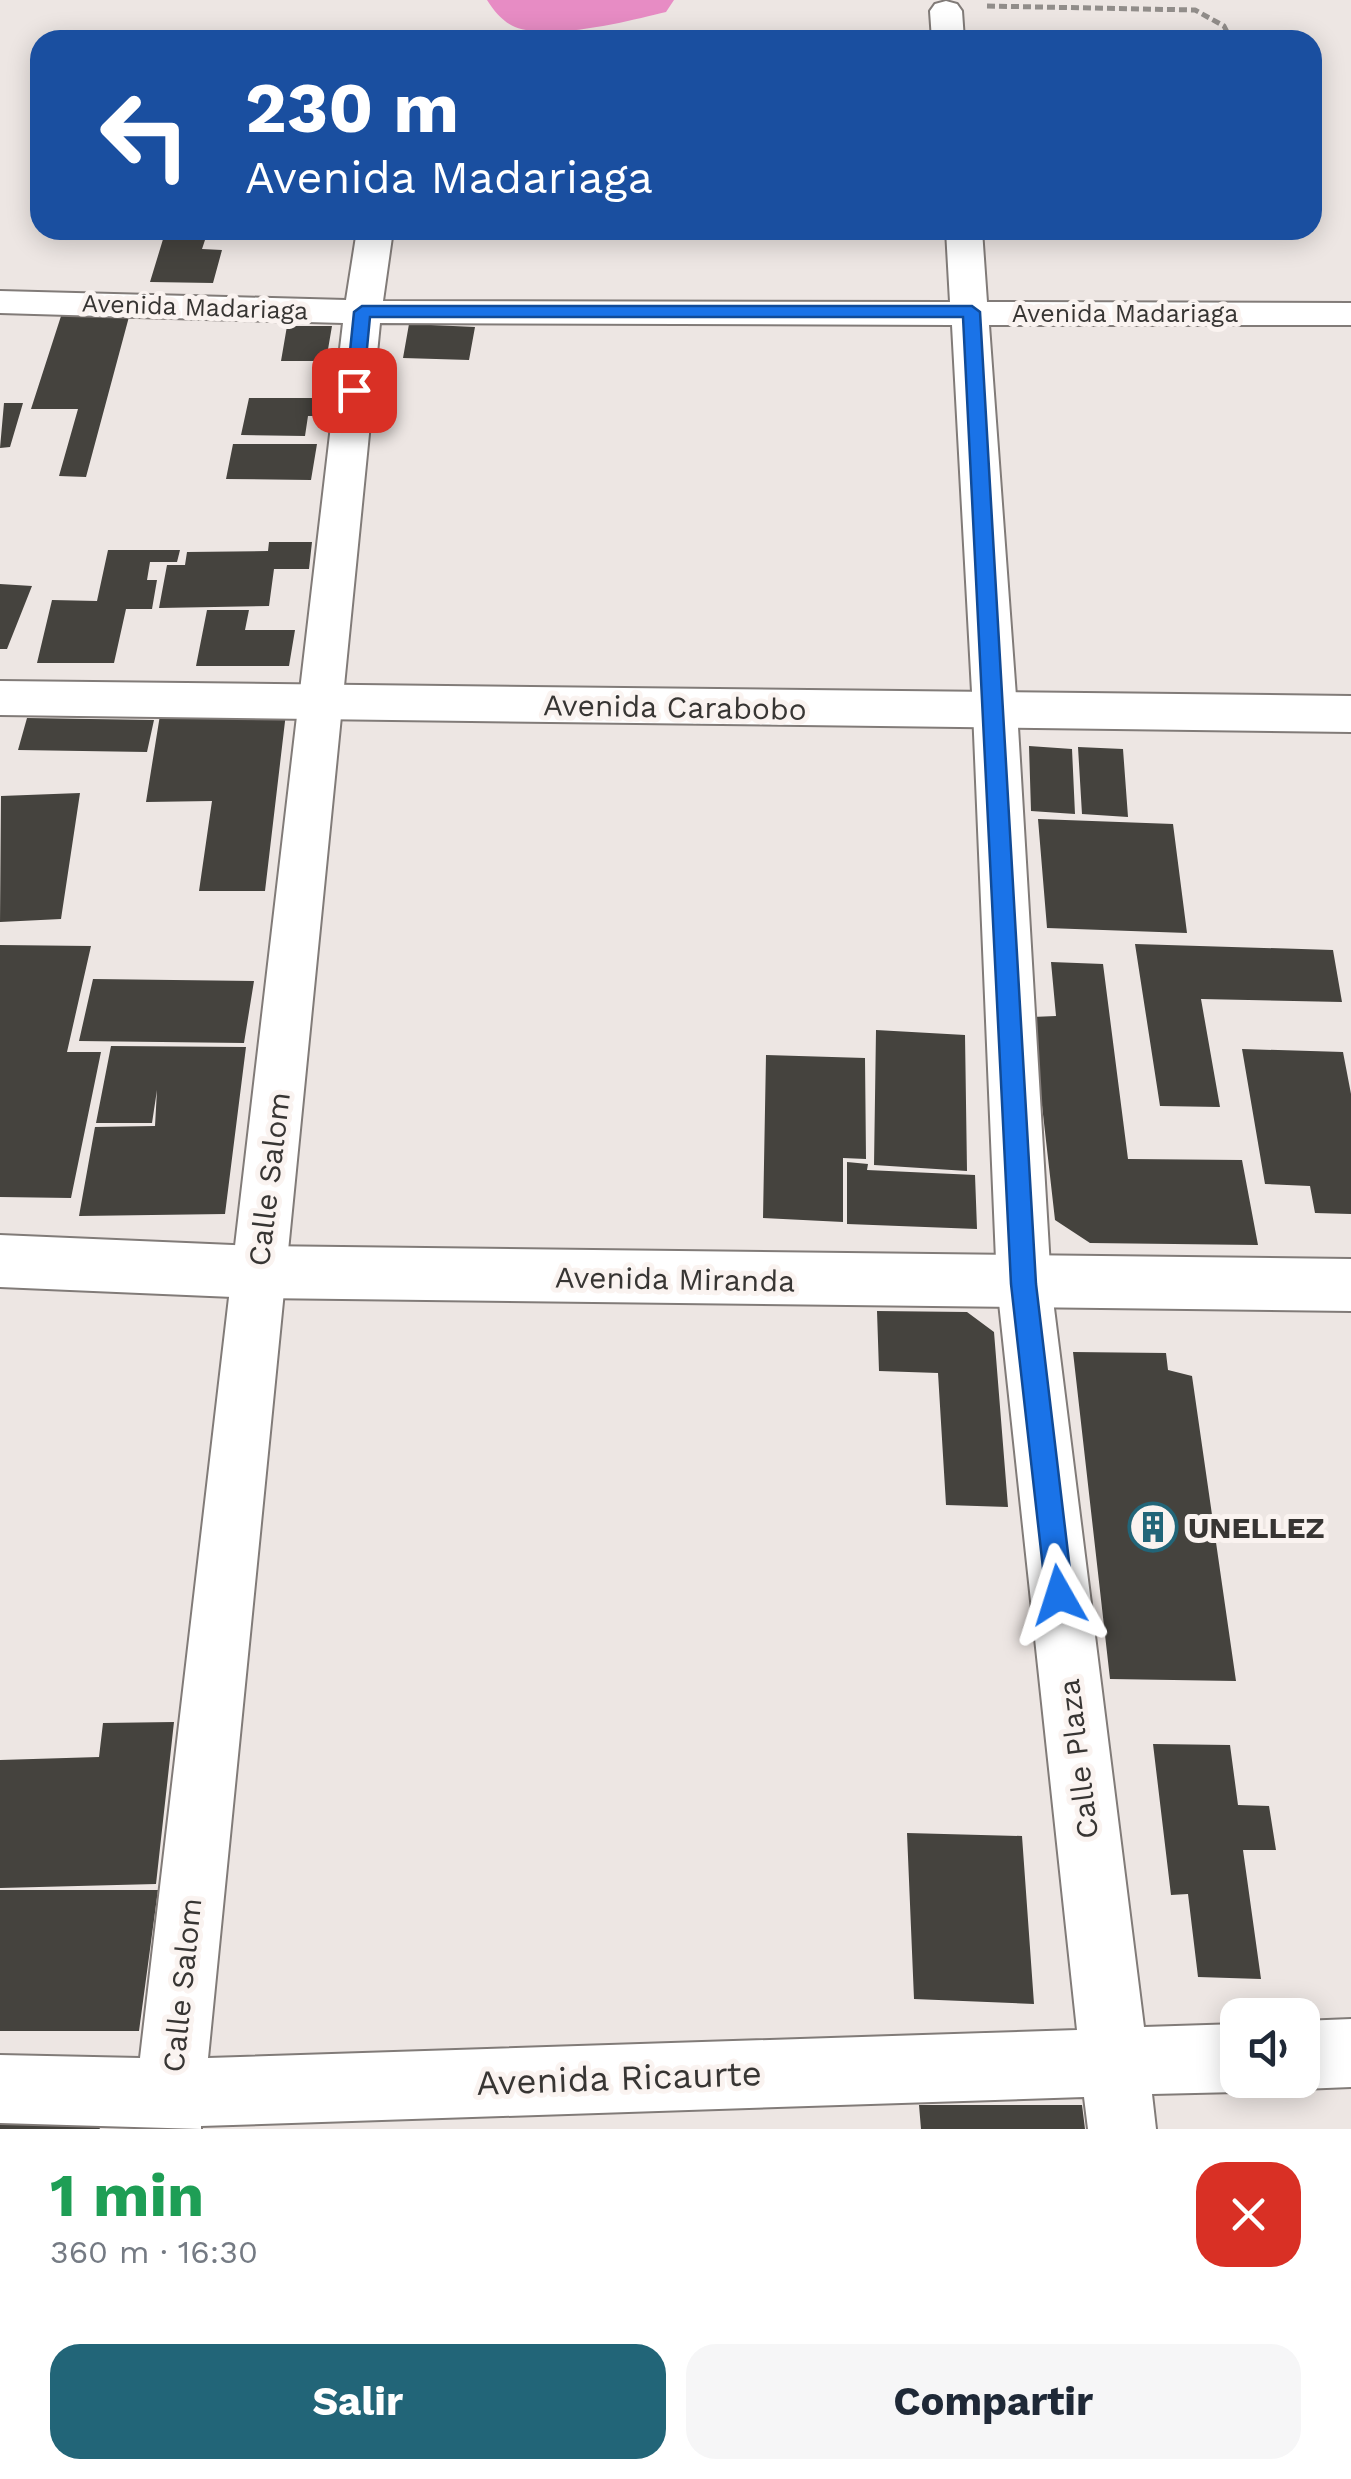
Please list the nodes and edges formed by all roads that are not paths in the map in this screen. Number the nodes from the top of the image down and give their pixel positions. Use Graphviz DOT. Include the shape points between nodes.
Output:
graph roads {
  1 [pos="373,240"];
  2 [pos="965,240"];
  3 [pos="0,302"];
  4 [pos="362,312"];
  5 [pos="972,312"];
  6 [pos="1351,314"];
  7 [pos="0,698"];
  8 [pos="323,704"];
  9 [pos="995,710"];
  10 [pos="1351,714"];
  11 [pos="0,1261"];
  12 [pos="258,1272"];
  13 [pos="1024,1284"];
  14 [pos="1351,1285"];
  15 [pos="1351,2054"];
  16 [pos="1320,2055"];
  17 [pos="1220,2059"];
  18 [pos="1113,2062"];
  19 [pos="0,2089"];
  20 [pos="169,2111"];
  21 [pos="1122,2129"];
  1 -- 4 [label="street, Calle Salom"];
  2 -- 5 [label="street, Calle Plaza"];
  3 -- 4 [label="street, Avenida Madariaga"];
  4 -- 5 [label="street, Avenida Madariaga"];
  4 -- 8 [label="street, Calle Salom"];
  5 -- 6 [label="street, Avenida Madariaga"];
  5 -- 9 [label="street, Calle Plaza"];
  7 -- 8 [label="street, Avenida Carabobo"];
  8 -- 9 [label="street, Avenida Carabobo"];
  8 -- 12 [label="street, Calle Salom"];
  9 -- 10 [label="street, Avenida Carabobo"];
  9 -- 13 [label="street, Calle Plaza"];
  11 -- 12 [label="street, Avenida Miranda"];
  12 -- 13 [label="street, Avenida Miranda"];
  12 -- 20 [label="street, Calle Salom"];
  13 -- 14 [label="street, Avenida Miranda"];
  13 -- 18 [label="street, Calle Plaza"];
  15 -- 16 [label="street"];
  17 -- 18 [label="street, Avenida Ricaurte"];
  18 -- 20 [label="street, Avenida Ricaurte"];
  18 -- 21 [label="street, Calle Plaza"];
  19 -- 20 [label="street, Avenida Ricaurte"];
}
